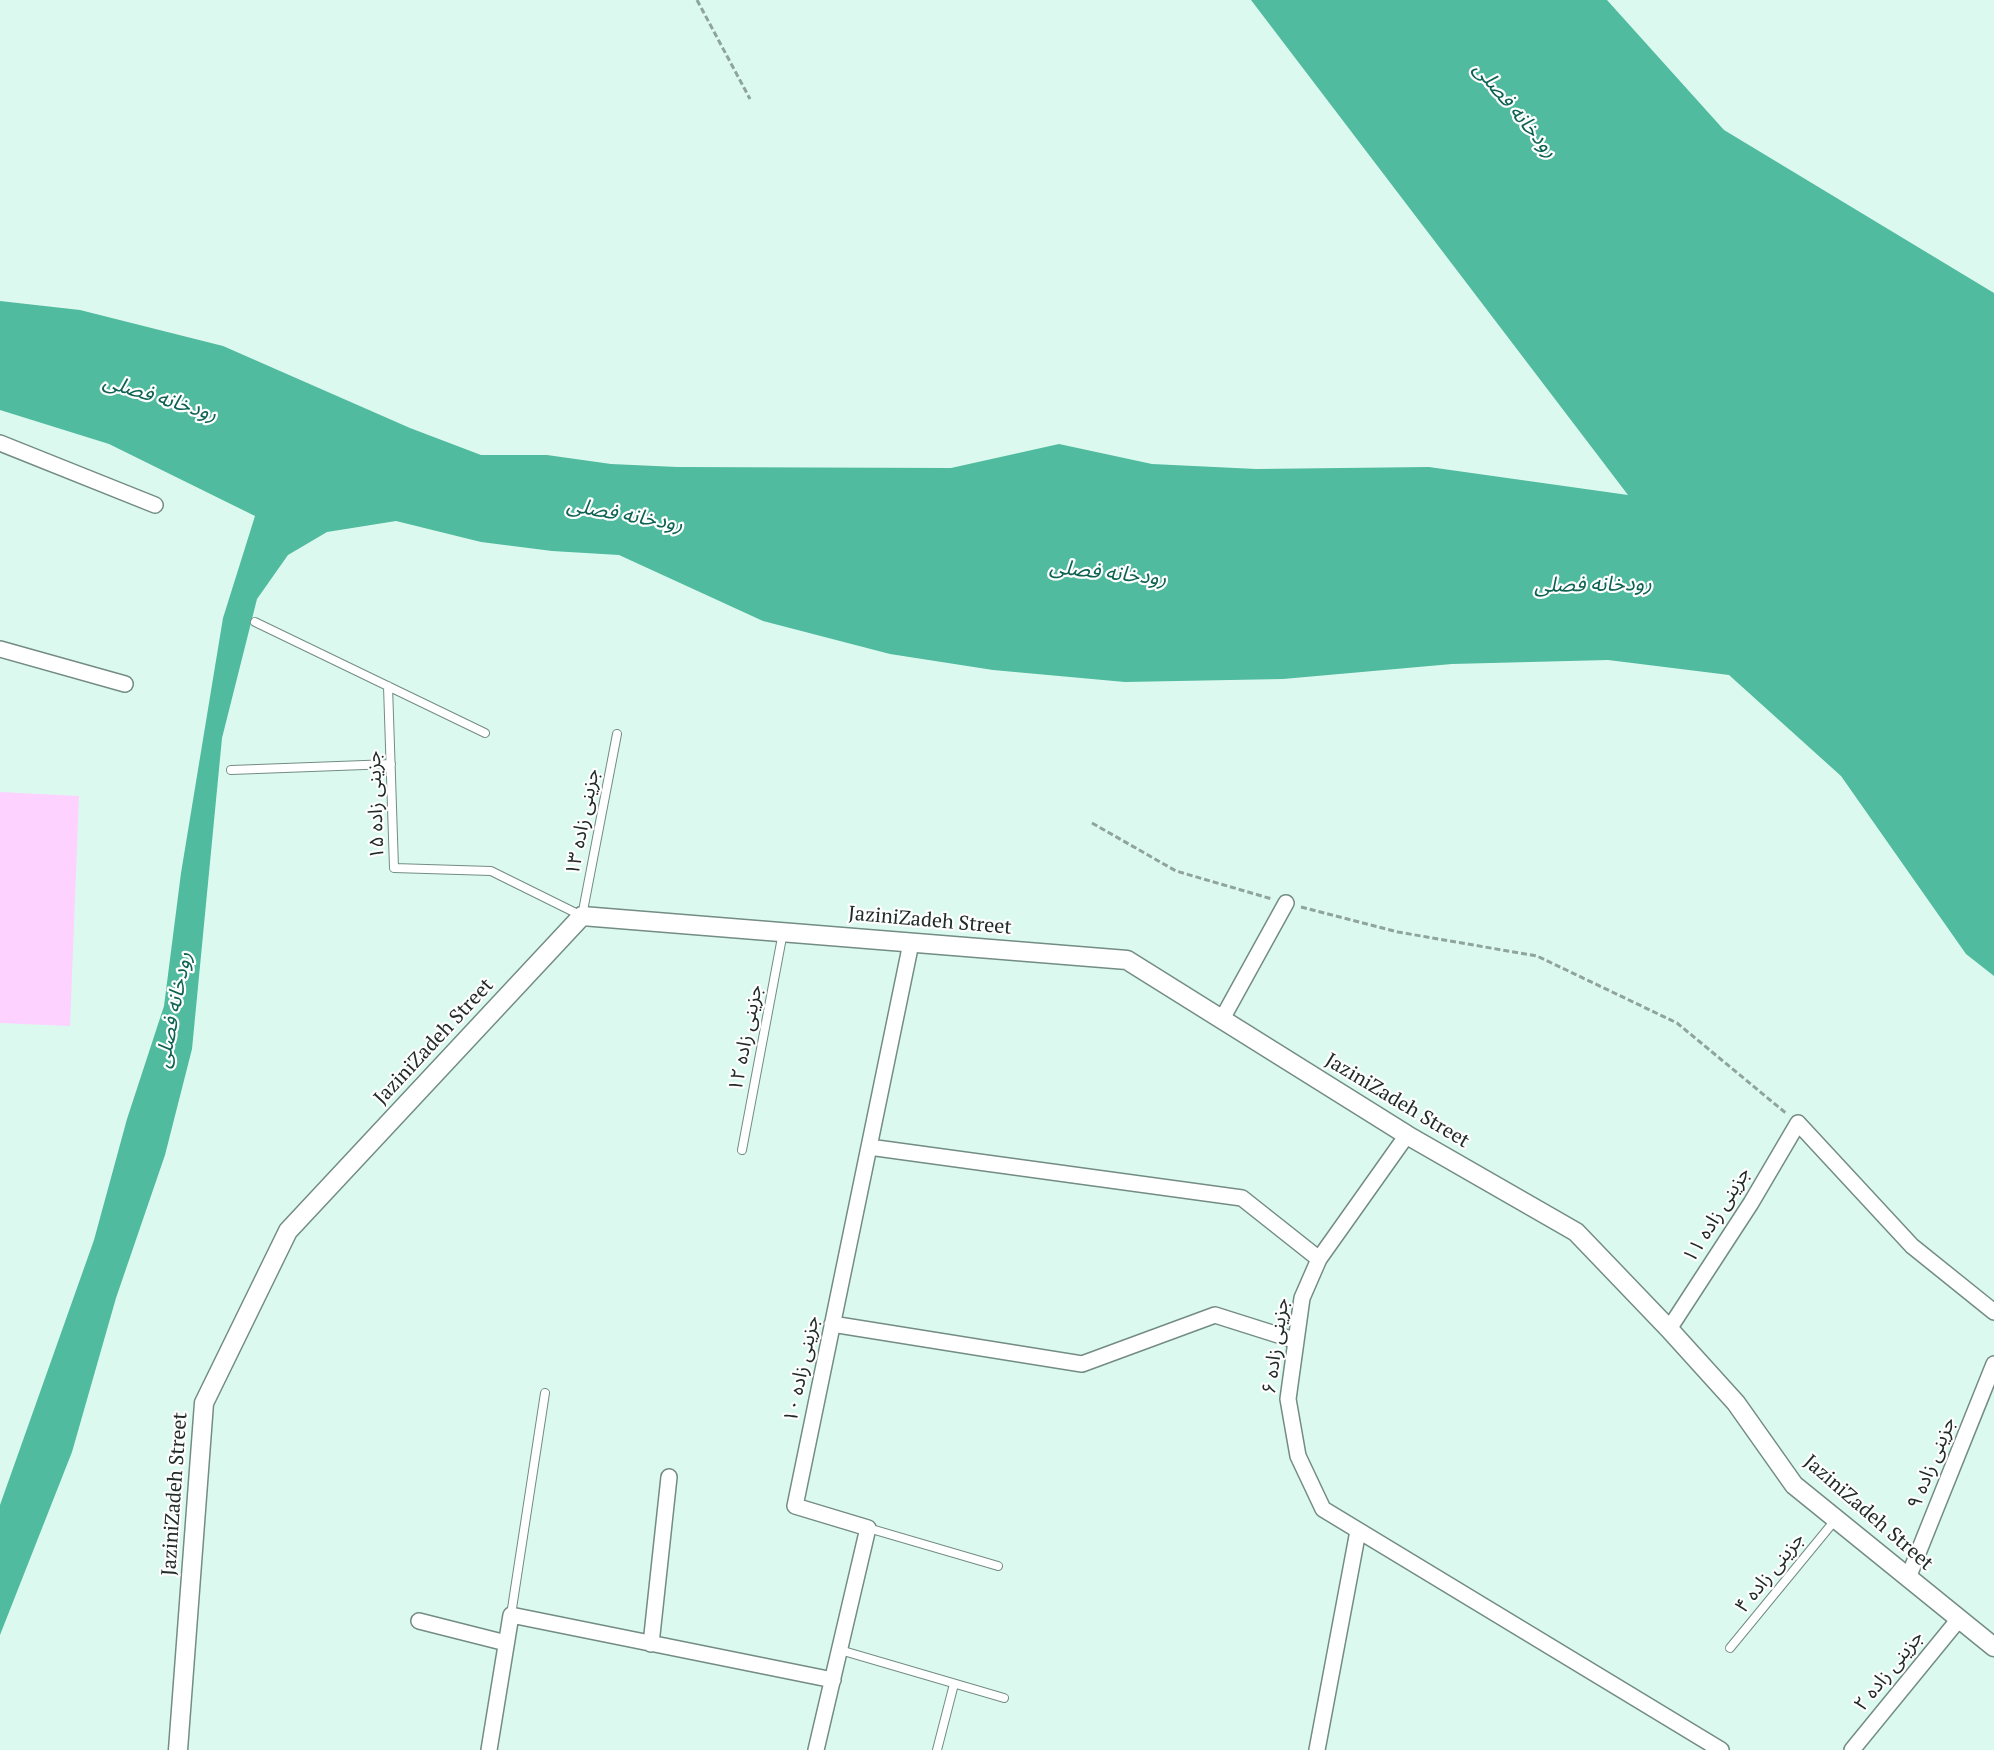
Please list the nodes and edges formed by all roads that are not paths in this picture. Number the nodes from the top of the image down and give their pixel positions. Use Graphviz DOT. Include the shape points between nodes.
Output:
graph roads {
  1 [pos="0,443"];
  2 [pos="155,505"];
  3 [pos="255,622"];
  4 [pos="0,649"];
  5 [pos="125,684"];
  6 [pos="388,686"];
  7 [pos="484,733"];
  8 [pos="617,734"];
  9 [pos="391,764"];
  10 [pos="231,770"];
  11 [pos="1286,903"];
  12 [pos="582,916"];
  13 [pos="783,932"];
  14 [pos="911,943"];
  15 [pos="1222,1019"];
  16 [pos="1407,1135"];
  17 [pos="869,1147"];
  18 [pos="742,1150"];
  19 [pos="1319,1259"];
  20 [pos="1994,1312"];
  21 [pos="832,1324"];
  22 [pos="1669,1329"];
  23 [pos="1294,1340"];
  24 [pos="1994,1364"];
  25 [pos="545,1393"];
  26 [pos="669,1477"];
  27 [pos="1836,1519"];
  28 [pos="868,1528"];
  29 [pos="1358,1531"];
  30 [pos="998,1566"];
  31 [pos="1908,1578"];
  32 [pos="511,1615"];
  33 [pos="1959,1619"];
  34 [pos="419,1621"];
  35 [pos="506,1643"];
  36 [pos="651,1644"];
  37 [pos="1994,1647"];
  38 [pos="1730,1648"];
  39 [pos="840,1650"];
  40 [pos="833,1680"];
  41 [pos="954,1684"];
  42 [pos="1004,1698"];
  43 [pos="178,1750"];
  44 [pos="489,1750"];
  45 [pos="816,1750"];
  46 [pos="938,1750"];
  47 [pos="1317,1750"];
  48 [pos="1721,1750"];
  49 [pos="1852,1750"];
  1 -- 2 [label="street"];
  3 -- 6 [label="lane"];
  4 -- 5 [label="street"];
  6 -- 7 [label="lane"];
  6 -- 9 [label="lane, جزینی زاده ۱۵"];
  8 -- 12 [label="lane, جزینی زاده ۱۳"];
  9 -- 10 [label="lane"];
  9 -- 12 [label="lane, جزینی زاده ۱۵" via="394,868 491,871"];
  11 -- 15 [label="street"];
  12 -- 13 [label="street, JaziniZadeh Street"];
  12 -- 43 [label="street, JaziniZadeh Street" via="288,1231 204,1403"];
  13 -- 14 [label="street, JaziniZadeh Street"];
  13 -- 18 [label="lane, جزینی زاده ۱۲"];
  14 -- 15 [label="street, JaziniZadeh Street" via="1127,960"];
  14 -- 17 [label="street, جزینی زاده ۱۰"];
  15 -- 16 [label="street, JaziniZadeh Street"];
  16 -- 19 [label="street, جزینی زاده ۶"];
  16 -- 22 [label="street, JaziniZadeh Street" via="1576,1232"];
  17 -- 19 [label="street" via="1242,1198"];
  17 -- 21 [label="street, جزینی زاده ۱۰"];
  19 -- 23 [label="street, جزینی زاده ۶" via="1302,1298"];
  20 -- 22 [label="street, جزینی زاده ۱۱" via="1912,1246 1798,1123"];
  21 -- 23 [label="street" via="1082,1364 1215,1315"];
  21 -- 28 [label="street, جزینی زاده ۱۰" via="795,1506"];
  22 -- 27 [label="street, JaziniZadeh Street" via="1736,1403 1794,1485"];
  23 -- 29 [label="street, جزینی زاده ۶" via="1288,1399 1298,1456 1323,1509"];
  24 -- 31 [label="street, جزینی زاده ۹"];
  25 -- 32 [label="lane"];
  26 -- 36 [label="street"];
  27 -- 31 [label="street, JaziniZadeh Street"];
  27 -- 38 [label="lane, جزینی زاده ۴"];
  28 -- 30 [label="lane"];
  28 -- 39 [label="street"];
  29 -- 47 [label="street"];
  29 -- 48 [label="street, جزینی زاده ۶"];
  31 -- 33 [label="street, JaziniZadeh Street"];
  32 -- 35 [label="street"];
  32 -- 36 [label="street"];
  33 -- 37 [label="street, JaziniZadeh Street"];
  33 -- 49 [label="street, جزینی زاده ۲"];
  34 -- 35 [label="street"];
  35 -- 44 [label="street"];
  36 -- 40 [label="street"];
  39 -- 40 [label="street"];
  39 -- 41 [label="lane"];
  40 -- 45 [label="street"];
  41 -- 42 [label="lane"];
  41 -- 46 [label="lane"];
}
